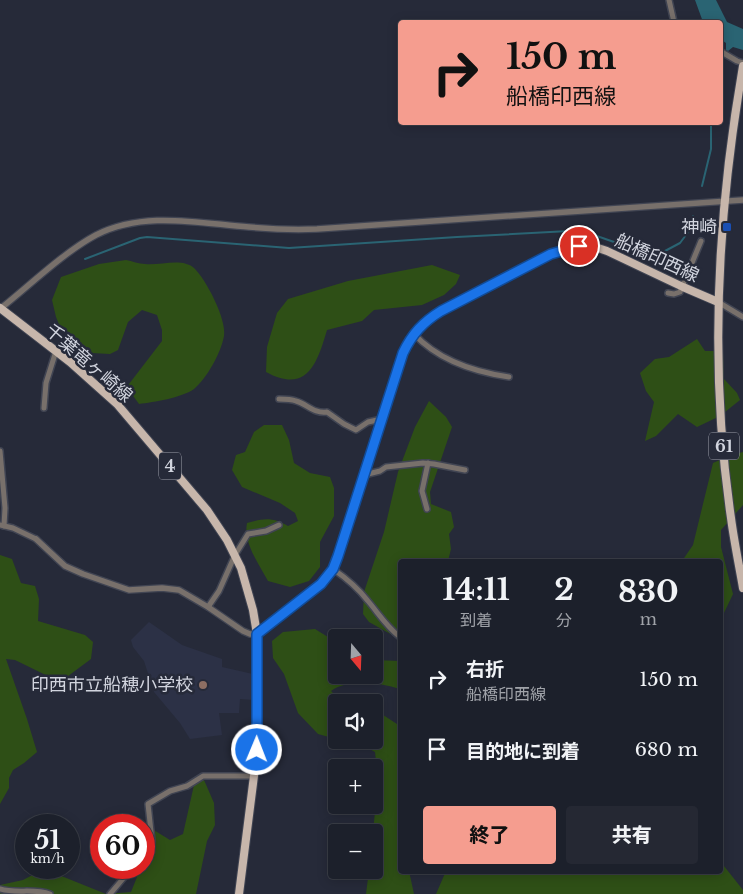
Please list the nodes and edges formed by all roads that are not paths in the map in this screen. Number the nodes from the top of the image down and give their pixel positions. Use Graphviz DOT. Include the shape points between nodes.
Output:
graph roads {
  1 [pos="669,0"];
  2 [pos="674,20"];
  3 [pos="723,53"];
  4 [pos="743,64"];
  5 [pos="743,200"];
  6 [pos="724,202"];
  7 [pos="701,241"];
  8 [pos="683,287"];
  9 [pos="668,293"];
  10 [pos="718,302"];
  11 [pos="0,309"];
  12 [pos="743,317"];
  13 [pos="414,334"];
  14 [pos="56,351"];
  15 [pos="509,377"];
  16 [pos="279,399"];
  17 [pos="44,408"];
  18 [pos="382,419"];
  19 [pos="0,451"];
  20 [pos="428,463"];
  21 [pos="465,470"];
  22 [pos="364,474"];
  23 [pos="427,509"];
  24 [pos="2,525"];
  25 [pos="279,526"];
  26 [pos="36,539"];
  27 [pos="235,555"];
  28 [pos="333,569"];
  29 [pos="743,588"];
  30 [pos="208,607"];
  31 [pos="257,634"];
  32 [pos="398,635"];
  33 [pos="254,776"];
  34 [pos="149,814"];
  35 [pos="123,879"];
  36 [pos="0,889"];
  37 [pos="50,894"];
  38 [pos="110,894"];
  39 [pos="239,894"];
  1 -- 2 [label="street"];
  3 -- 4 [label="street"];
  4 -- 6 [label="main road, 船橋印西線 / 61"];
  5 -- 6 [label="street"];
  6 -- 10 [label="main road, 船橋印西線 / 61"];
  6 -- 11 [label="street" via="317,229 141,221 113,228 88,240"];
  7 -- 8 [label="street"];
  8 -- 9 [label="street" via="677,294"];
  8 -- 10 [label="main road, 船橋印西線"];
  8 -- 13 [label="main road, 船橋印西線" via="607,251 575,247 551,254 441,311 424,322"];
  10 -- 12 [label="street"];
  10 -- 29 [label="main road, 船橋印西線 / 61" via="724,456"];
  11 -- 14 [label="main road, 千葉竜ヶ崎線 / 4"];
  13 -- 15 [label="street" via="424,346 464,366"];
  13 -- 18 [label="main road, 船橋印西線" via="403,353"];
  14 -- 17 [label="street" via="46,383"];
  14 -- 27 [label="main road, 千葉竜ヶ崎線 / 4" via="117,404 207,510"];
  16 -- 18 [label="street" via="296,401 321,413 327,412 356,430 368,422"];
  18 -- 22 [label="main road, 船橋印西線"];
  19 -- 24 [label="street" via="5,508"];
  20 -- 21 [label="street"];
  20 -- 22 [label="street" via="386,467"];
  20 -- 23 [label="street" via="422,487"];
  22 -- 28 [label="main road, 船橋印西線"];
  24 -- 26 [label="street"];
  25 -- 27 [label="street" via="248,534"];
  26 -- 30 [label="street" via="65,566 83,574 129,590 179,590"];
  27 -- 30 [label="street" via="220,591"];
  27 -- 31 [label="main road, 千葉竜ヶ崎線 / 4" via="249,594"];
  28 -- 31 [label="main road, 船橋印西線" via="312,592"];
  28 -- 32 [label="street" via="360,591"];
  30 -- 31 [label="street" via="243,631"];
  31 -- 33 [label="main road, 千葉竜ヶ崎線 / 4" via="258,715"];
  33 -- 34 [label="street" via="203,776 148,804"];
  33 -- 39 [label="main road, 千葉竜ヶ崎線 / 4"];
  35 -- 38 [label="street"];
  36 -- 37 [label="street"];
}
